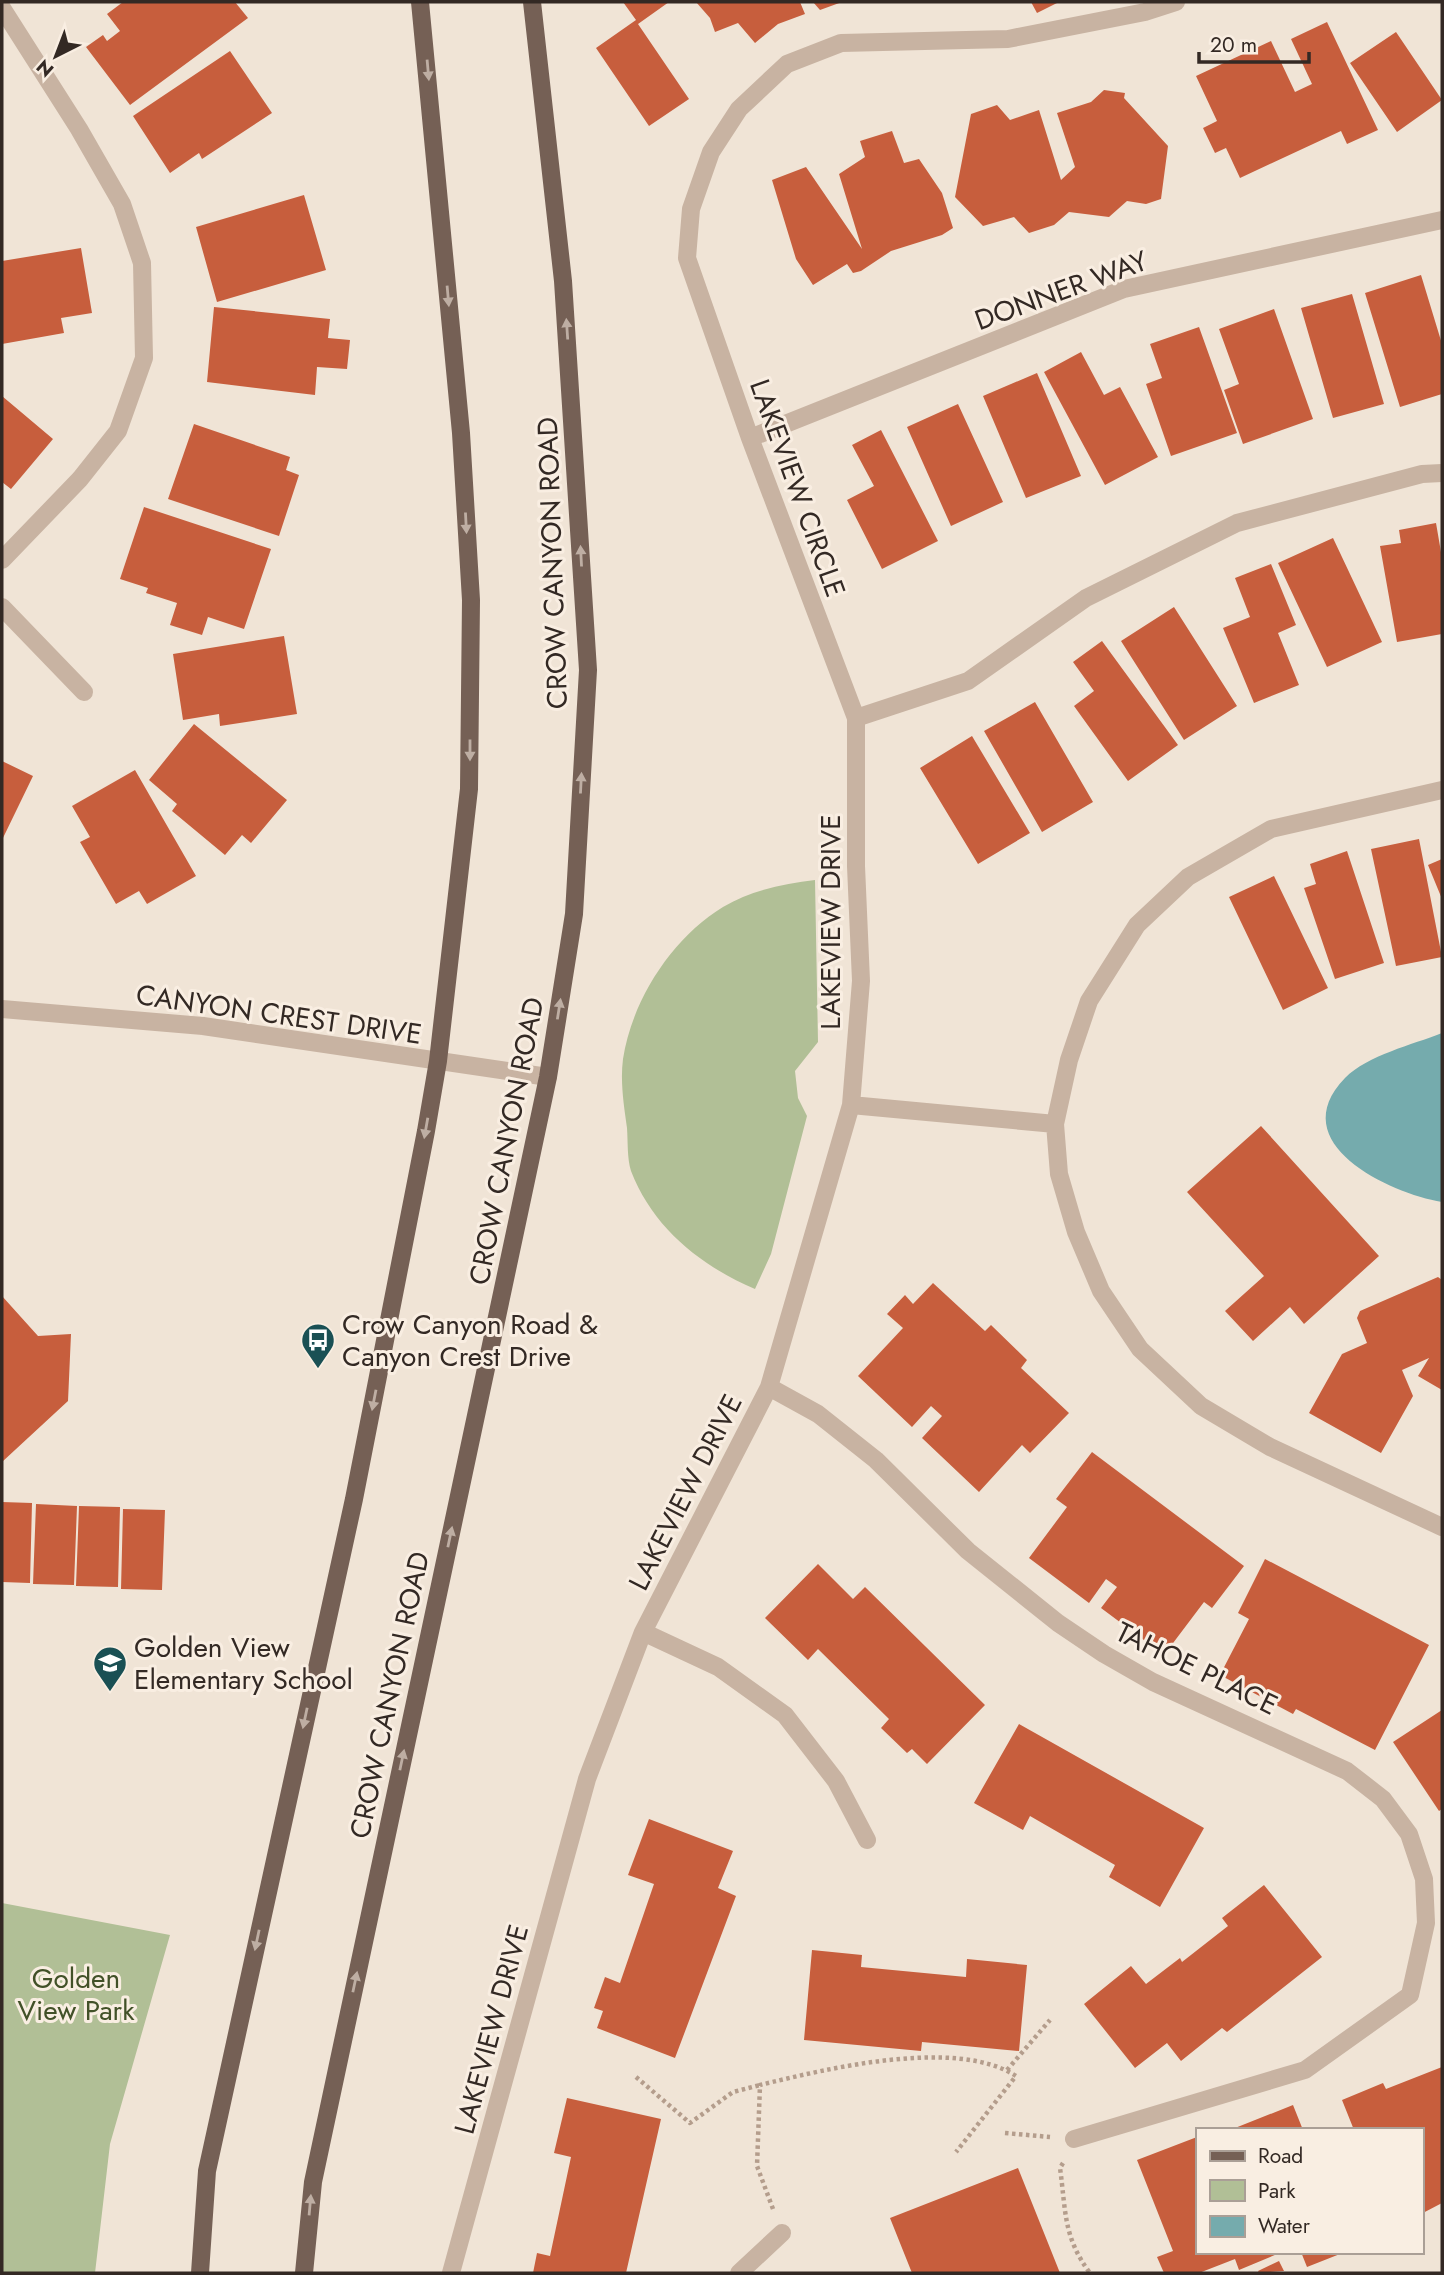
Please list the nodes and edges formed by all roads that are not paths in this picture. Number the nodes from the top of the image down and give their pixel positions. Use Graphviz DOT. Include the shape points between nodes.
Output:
graph roads {
  1 [pos="420,2"];
  2 [pos="532,2"];
  3 [pos="1176,2"];
  4 [pos="2,8"];
  5 [pos="1442,220"];
  6 [pos="750,438"];
  7 [pos="1442,473"];
  8 [pos="2,560"];
  9 [pos="2,607"];
  10 [pos="84,692"];
  11 [pos="856,718"];
  12 [pos="1442,790"];
  13 [pos="2,1009"];
  14 [pos="438,1061"];
  15 [pos="548,1076"];
  16 [pos="851,1105"];
  17 [pos="1055,1124"];
  18 [pos="769,1387"];
  19 [pos="1442,1527"];
  20 [pos="643,1632"];
  21 [pos="867,1840"];
  22 [pos="1074,2139"];
  23 [pos="782,2233"];
  24 [pos="200,2273"];
  25 [pos="304,2273"];
  26 [pos="451,2273"];
  27 [pos="739,2273"];
  1 -- 14 [label="main road, one-way" via="461,433 471,600 469,789"];
  15 -- 2 [label="main road, CROW CANYON ROAD, one-way" via="574,914 588,670 563,281"];
  3 -- 6 [label="street, LAKEVIEW CIRCLE" via="1008,39 841,43 787,64 739,108 711,152 691,209 687,258"];
  4 -- 8 [label="street" via="122,204 142,263 144,358 118,431"];
  5 -- 6 [label="street, DONNER WAY" via="1124,289"];
  6 -- 11 [label="street, LAKEVIEW CIRCLE"];
  7 -- 11 [label="street" via="1422,474 1237,523 1086,598 968,681"];
  9 -- 10 [label="street"];
  11 -- 16 [label="street, LAKEVIEW DRIVE" via="861,981"];
  12 -- 17 [label="street" via="1271,829 1188,877 1137,925 1089,1001 1069,1060"];
  13 -- 14 [label="street, CANYON CREST DRIVE" via="203,1026"];
  14 -- 15 [label="street, CANYON CREST DRIVE"];
  14 -- 24 [label="main road, one-way" via="354,1499 207,2171"];
  25 -- 15 [label="main road, CROW CANYON ROAD, one-way" via="313,2182"];
  16 -- 17 [label="street"];
  16 -- 18 [label="street, LAKEVIEW DRIVE"];
  17 -- 19 [label="street" via="1059,1174 1076,1232 1101,1291 1140,1349 1201,1406 1270,1447"];
  18 -- 20 [label="street, LAKEVIEW DRIVE"];
  18 -- 22 [label="street, TAHOE PLACE" via="818,1414 876,1460 968,1551 1058,1623 1153,1682 1348,1771 1383,1798 1409,1834 1424,1879 1426,1923 1410,1995 1305,2070"];
  20 -- 21 [label="street" via="718,1668 785,1715 836,1782"];
  20 -- 26 [label="street, LAKEVIEW DRIVE" via="587,1779"];
  23 -- 27 [label="street"];
}
